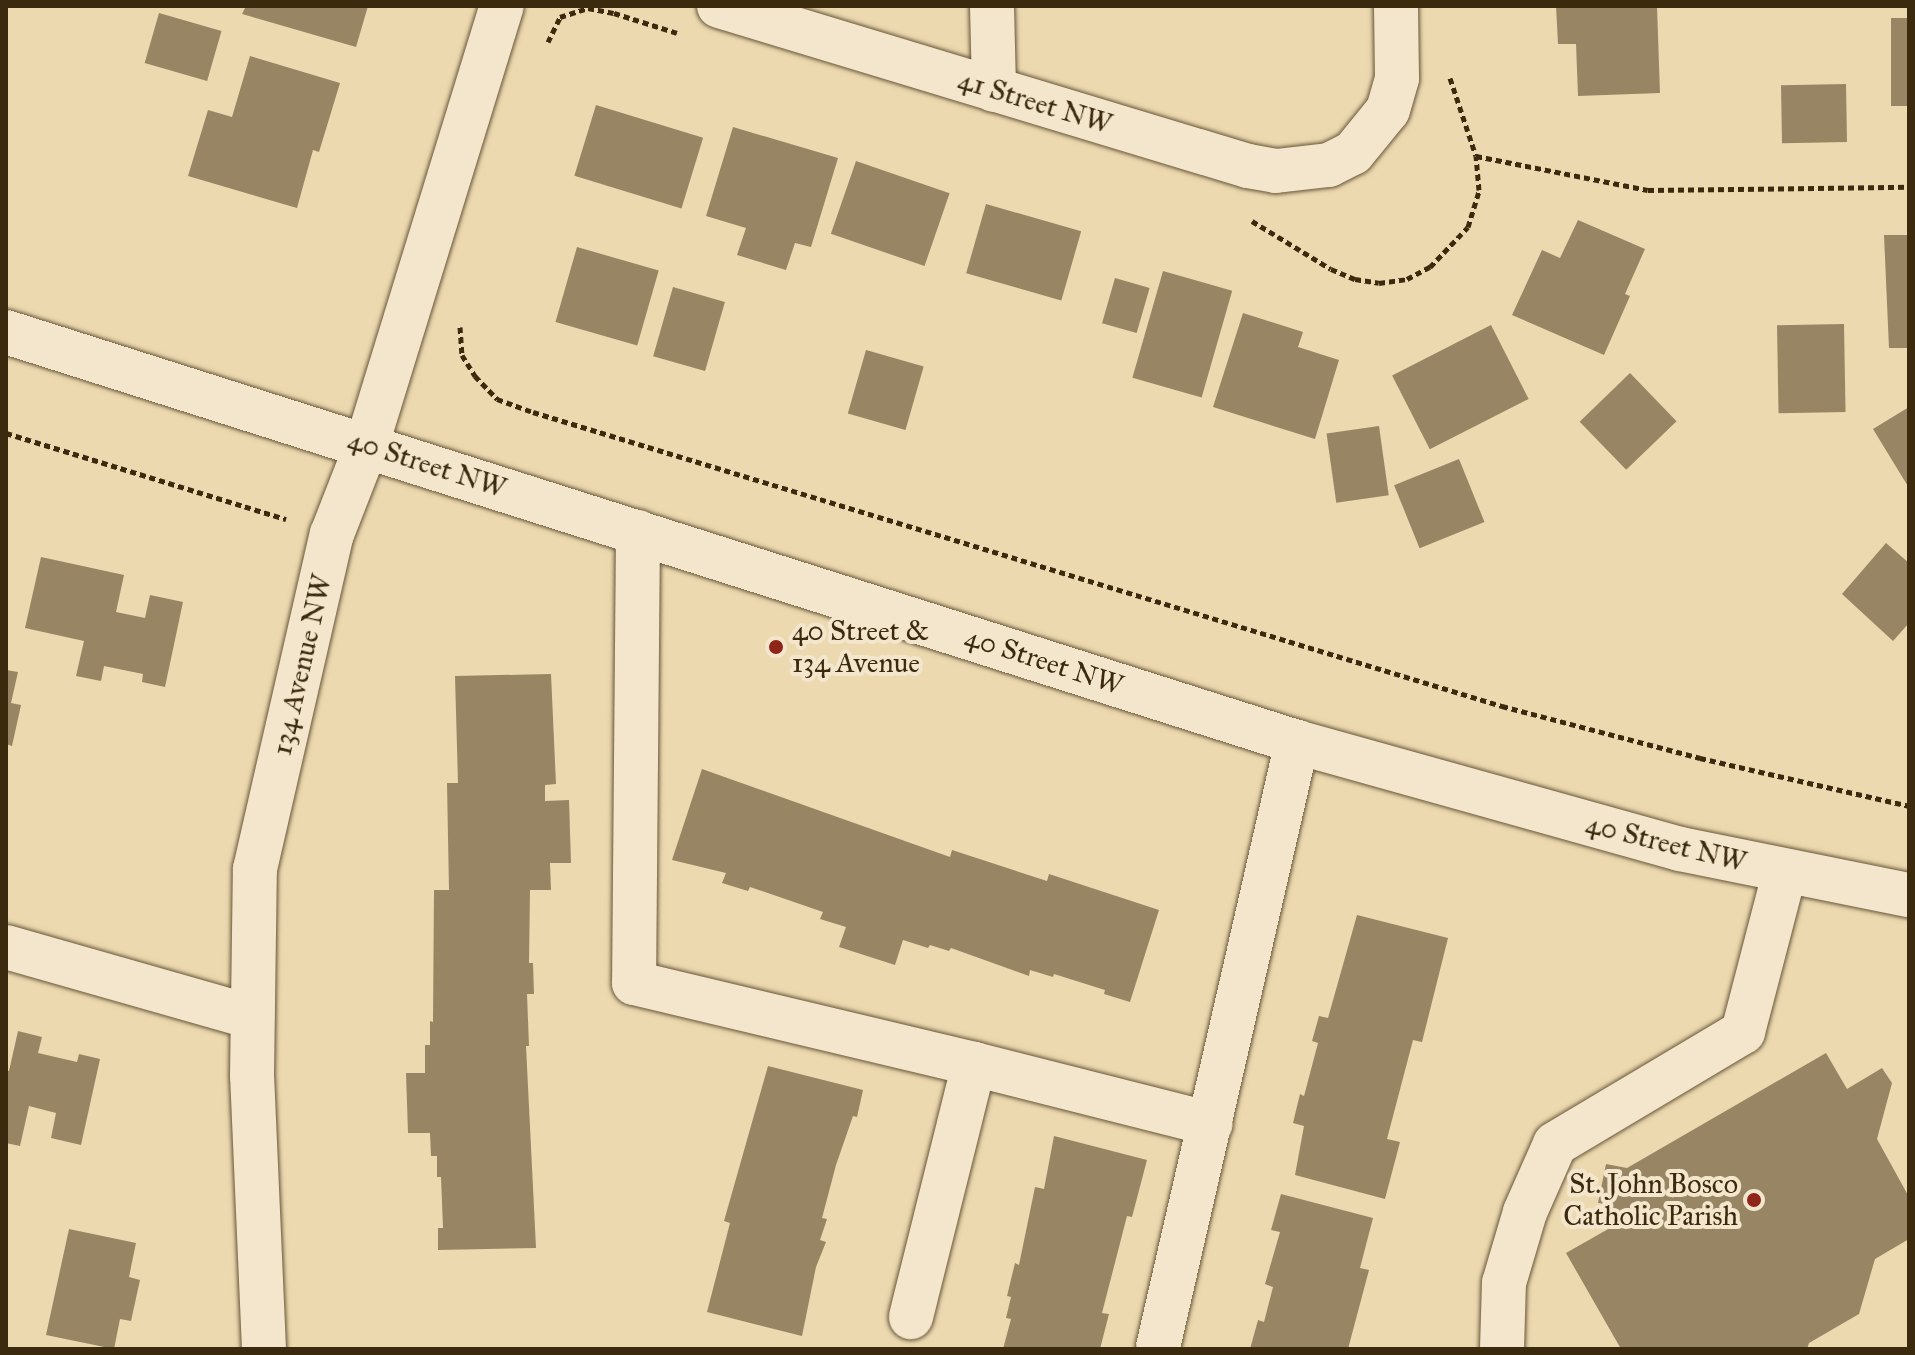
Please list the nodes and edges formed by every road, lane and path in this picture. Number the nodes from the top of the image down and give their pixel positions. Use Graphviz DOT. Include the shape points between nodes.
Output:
graph roads {
  1 [pos="502,6"];
  2 [pos="719,6"];
  3 [pos="992,6"];
  4 [pos="1396,6"];
  5 [pos="686,36"];
  6 [pos="545,53"];
  7 [pos="1445,63"];
  8 [pos="994,90"];
  9 [pos="1476,156"];
  10 [pos="1909,187"];
  11 [pos="1244,217"];
  12 [pos="461,315"];
  13 [pos="6,332"];
  14 [pos="6,433"];
  15 [pos="367,444"];
  16 [pos="638,532"];
  17 [pos="332,534"];
  18 [pos="1297,742"];
  19 [pos="1909,806"];
  20 [pos="1785,871"];
  21 [pos="1909,895"];
  22 [pos="6,947"];
  23 [pos="252,1017"];
  24 [pos="974,1064"];
  25 [pos="1211,1124"];
  26 [pos="911,1317"];
  27 [pos="1158,1347"];
  28 [pos="264,1349"];
  29 [pos="1502,1349"];
  1 -- 15 [label="street, 134 Avenue NW"];
  2 -- 8 [label="street, 41 Street NW"];
  3 -- 8 [label="street"];
  4 -- 8 [label="street, 41 Street NW" via="1397,78 1388,110 1353,153 1329,165 1276,171"];
  5 -- 6 [label="path" via="588,8 560,17"];
  7 -- 9 [label="path"];
  9 -- 10 [label="path" via="1648,190"];
  9 -- 11 [label="path" via="1479,190 1468,227 1430,267 1407,279 1355,279"];
  12 -- 19 [label="path" via="462,355 475,376 497,399 533,412 1502,706"];
  13 -- 15 [label="street, 40 Street NW"];
  14 -- 17 [label="path"];
  15 -- 16 [label="street, 40 Street NW"];
  15 -- 17 [label="street, 134 Avenue NW"];
  16 -- 18 [label="street, 40 Street NW"];
  16 -- 24 [label="street" via="634,983"];
  17 -- 23 [label="street, 134 Avenue NW" via="255,869"];
  18 -- 20 [label="street, 40 Street NW" via="1680,849"];
  18 -- 25 [label="street"];
  20 -- 21 [label="street, 40 Street NW"];
  20 -- 29 [label="street" via="1743,1032 1555,1144 1525,1212 1504,1283"];
  22 -- 23 [label="street"];
  23 -- 28 [label="street, 134 Avenue NW"];
  24 -- 25 [label="street"];
  24 -- 26 [label="street"];
  25 -- 27 [label="street"];
}
